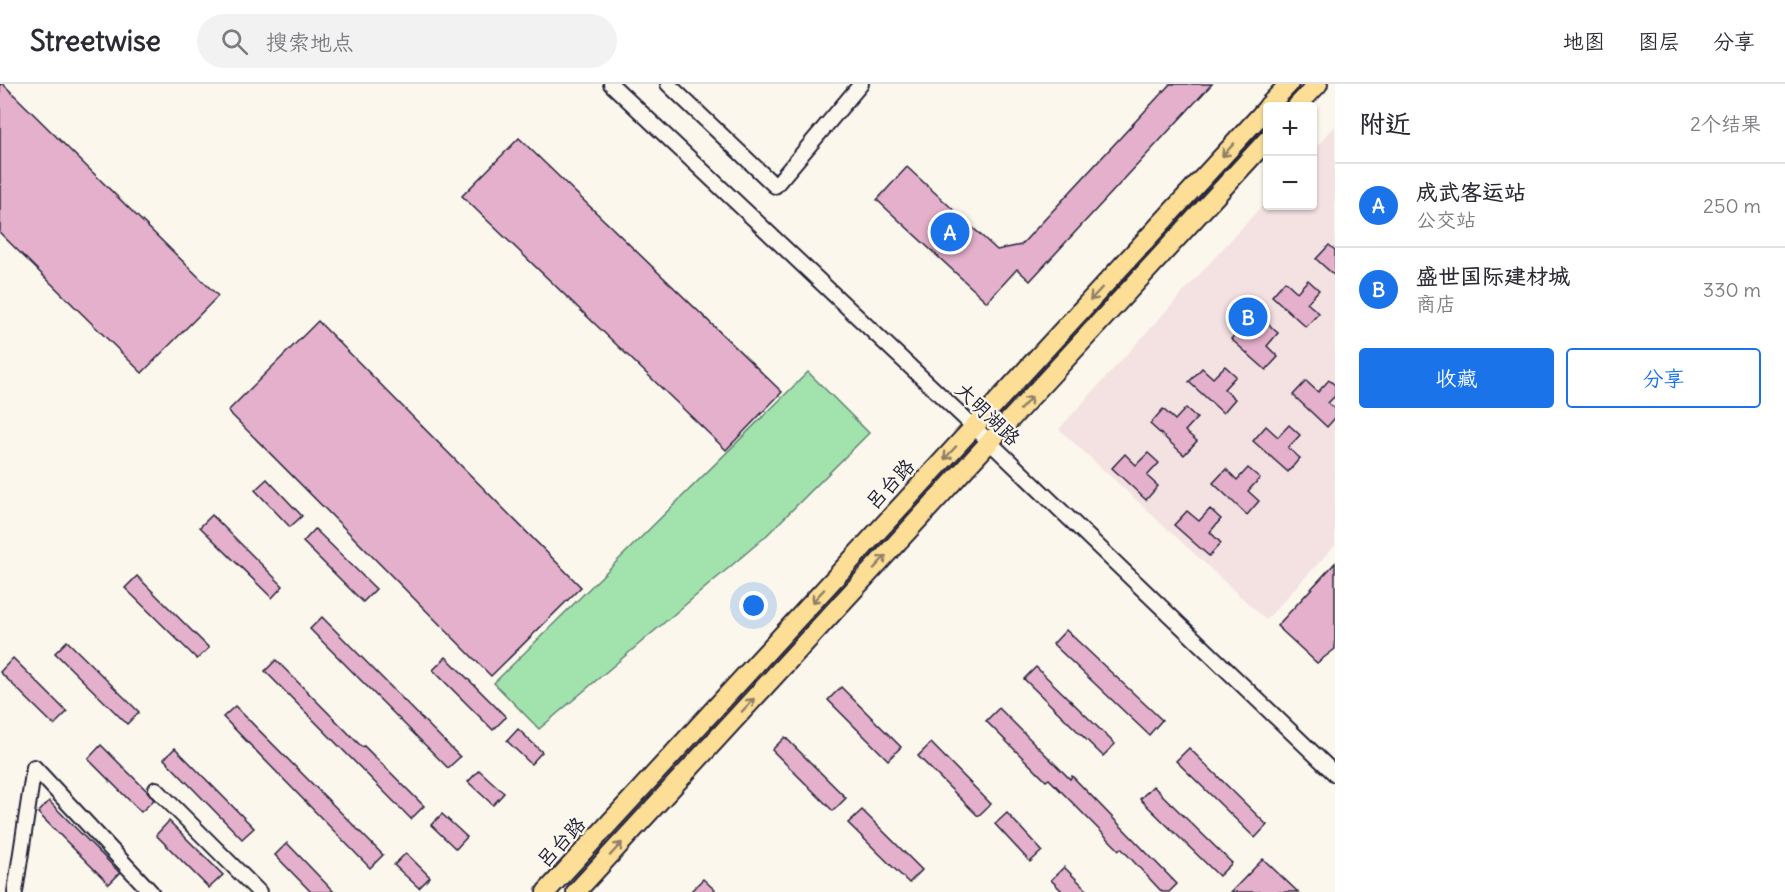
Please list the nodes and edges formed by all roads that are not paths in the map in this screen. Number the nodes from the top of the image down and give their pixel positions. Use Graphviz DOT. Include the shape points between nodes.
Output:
graph roads {
  1 [pos="611,84"];
  2 [pos="668,84"];
  3 [pos="861,84"];
  4 [pos="1289,84"];
  5 [pos="1318,84"];
  6 [pos="1273,102"];
  7 [pos="1301,102"];
  8 [pos="1263,112"];
  9 [pos="1263,144"];
  10 [pos="974,427"];
  11 [pos="989,443"];
  12 [pos="1335,774"];
  13 [pos="156,789"];
  14 [pos="15,892"];
  15 [pos="151,892"];
  16 [pos="259,892"];
  17 [pos="546,892"];
  18 [pos="576,892"];
  1 -- 10 [label="street, 大明湖路"];
  2 -- 3 [label="street" via="775,186"];
  4 -- 6 [label="main road, 吕台路"];
  5 -- 7 [label="main road"];
  8 -- 10 [label="main road, 吕台路, one-way"];
  11 -- 9 [label="main road, one-way"];
  10 -- 11 [label="street, 大明湖路"];
  10 -- 17 [label="main road, 吕台路, one-way"];
  11 -- 12 [label="street, 大明湖路"];
  18 -- 11 [label="main road, one-way"];
  13 -- 16 [label="street"];
  14 -- 15 [label="street" via="34,767"];
}
